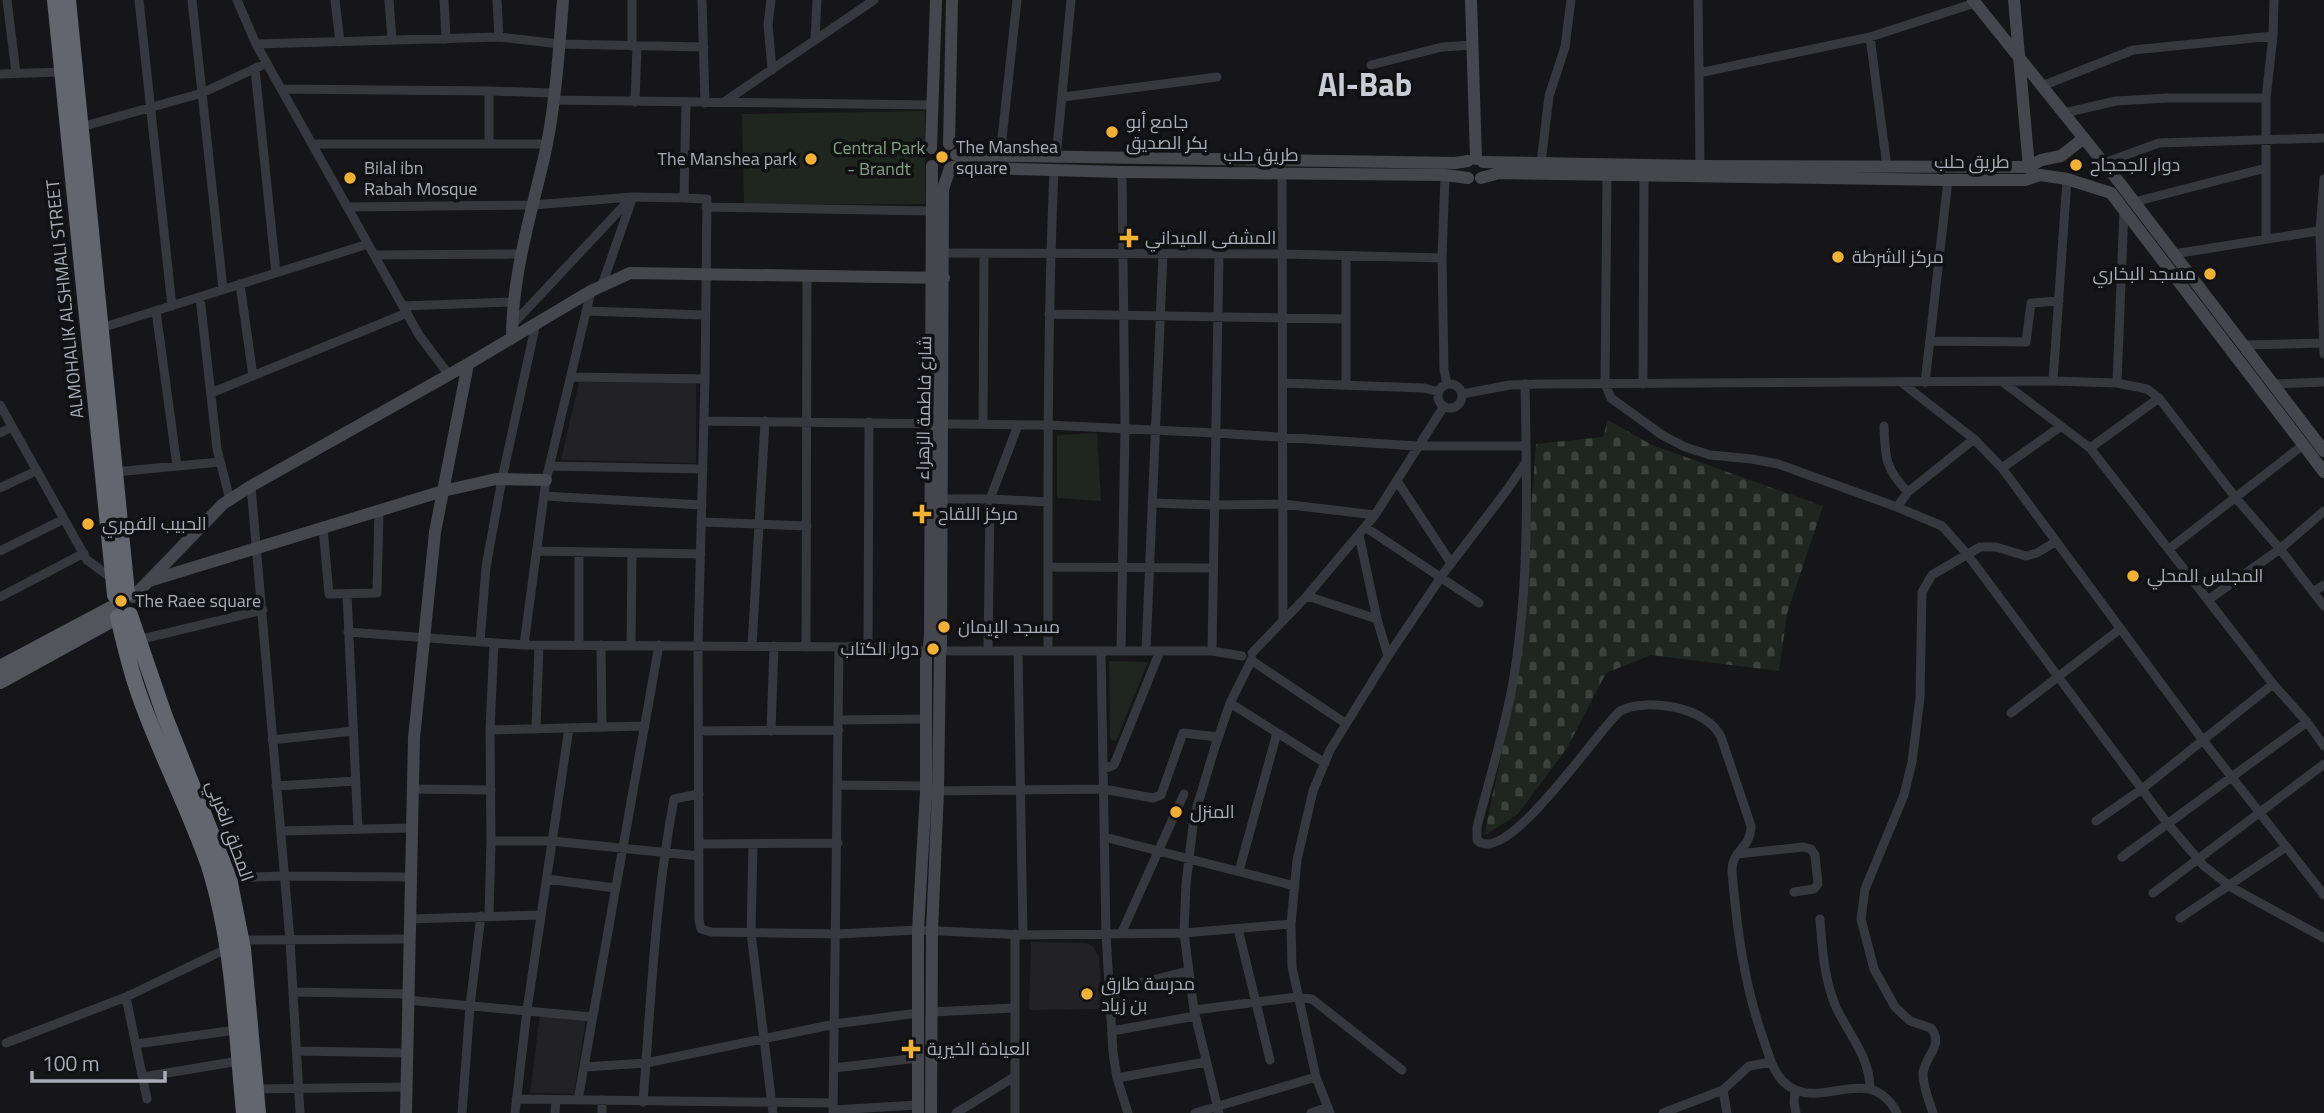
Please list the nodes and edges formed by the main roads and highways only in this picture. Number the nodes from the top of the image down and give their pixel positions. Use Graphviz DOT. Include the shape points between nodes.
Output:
graph roads {
  1 [pos="55,0"];
  2 [pos="68,0"];
  3 [pos="563,0"];
  4 [pos="936,0"];
  5 [pos="952,0"];
  6 [pos="1471,0"];
  7 [pos="2014,0"];
  8 [pos="1974,1"];
  9 [pos="2020,58"];
  10 [pos="2084,138"];
  11 [pos="931,148"];
  12 [pos="952,159"];
  13 [pos="1475,160"];
  14 [pos="2041,160"];
  15 [pos="1056,164"];
  16 [pos="932,166"];
  17 [pos="2029,167"];
  18 [pos="2040,175"];
  19 [pos="1474,178"];
  20 [pos="2115,188"];
  21 [pos="2129,206"];
  22 [pos="938,253"];
  23 [pos="937,278"];
  24 [pos="512,331"];
  25 [pos="468,364"];
  26 [pos="936,423"];
  27 [pos="2324,451"];
  28 [pos="2324,472"];
  29 [pos="546,480"];
  30 [pos="443,491"];
  31 [pos="148,581"];
  32 [pos="121,600"];
  33 [pos="933,652"];
  34 [pos="1,663"];
  35 [pos="0,682"];
  36 [pos="930,790"];
  37 [pos="925,1013"];
  38 [pos="248,1090"];
  39 [pos="918,1109"];
  40 [pos="244,1113"];
  41 [pos="258,1113"];
  42 [pos="405,1113"];
  43 [pos="931,1113"];
  1 -- 32 [label="highway, ALMOHALIK ALSHMALI STREET"];
  2 -- 32 [label="highway, ALMOHALIK ALSHMALI STREET" via="115,472"];
  3 -- 24 [label="main road" via="547,144 520,254"];
  4 -- 11 [label="main road, شارع فاطمة الزهراء"];
  5 -- 12 [label="main road, شارع فاطمة الزهراء"];
  6 -- 13 [label="main road"];
  7 -- 9 [label="main road"];
  8 -- 9 [label="main road"];
  9 -- 10 [label="main road"];
  9 -- 17 [label="main road"];
  10 -- 14 [label="main road" via="2061,156"];
  10 -- 20 [label="main road" via="2104,163"];
  11 -- 12 [label="main road" via="937,143"];
  11 -- 16 [label="main road, شارع فاطمة الزهراء"];
  12 -- 15 [label="main road"];
  12 -- 15 [label="main road" via="1000,157"];
  12 -- 16 [label="main road" via="942,171"];
  12 -- 22 [label="main road, شارع فاطمة الزهراء" via="943,189"];
  13 -- 15 [label="main road"];
  13 -- 17 [label="main road"];
  13 -- 19 [label="main road" via="1464,169"];
  13 -- 19 [label="main road" via="1485,170"];
  14 -- 17 [label="main road"];
  14 -- 18 [label="main road"];
  15 -- 19 [label="main road, طريق حلب" via="1122,172"];
  16 -- 22 [label="main road, شارع فاطمة الزهراء"];
  18 -- 19 [label="main road, طريق حلب" via="2025,180 1495,173"];
  18 -- 20 [label="main road, طريق حلب"];
  20 -- 21 [label="main road"];
  21 -- 27 [label="main road" via="2174,254"];
  21 -- 28 [label="main road"];
  22 -- 23 [label="main road, شارع فاطمة الزهراء"];
  23 -- 24 [label="main road" via="630,273"];
  23 -- 26 [label="main road, شارع فاطمة الزهراء"];
  24 -- 25 [label="main road"];
  25 -- 30 [label="main road"];
  25 -- 31 [label="main road" via="230,500"];
  26 -- 33 [label="main road, شارع فاطمة الزهراء"];
  26 -- 33 [label="main road, شارع فاطمة الزهراء" via="941,499"];
  29 -- 30 [label="main road" via="502,479"];
  30 -- 31 [label="main road"];
  30 -- 42 [label="main road" via="414,738"];
  31 -- 32 [label="main road"];
  32 -- 34 [label="main road"];
  32 -- 35 [label="main road"];
  32 -- 38 [label="highway, المحلق الغربي" via="128,660 139,696 217,896 239,1061"];
  32 -- 38 [label="highway, المحلق الغربي" via="229,878 241,940"];
  33 -- 36 [label="main road, شارع فاطمة الزهراء"];
  33 -- 36 [label="main road, شارع فاطمة الزهراء" via="926,719"];
  36 -- 37 [label="main road, شارع فاطمة الزهراء" via="932,931"];
  36 -- 37 [label="main road, شارع فاطمة الزهراء" via="918,930"];
  37 -- 39 [label="main road, شارع فاطمة الزهراء" via="918,1058"];
  37 -- 43 [label="main road, شارع فاطمة الزهراء"];
  38 -- 40 [label="highway, المحلق الغربي"];
  38 -- 41 [label="highway, المحلق الغربي"];
}
